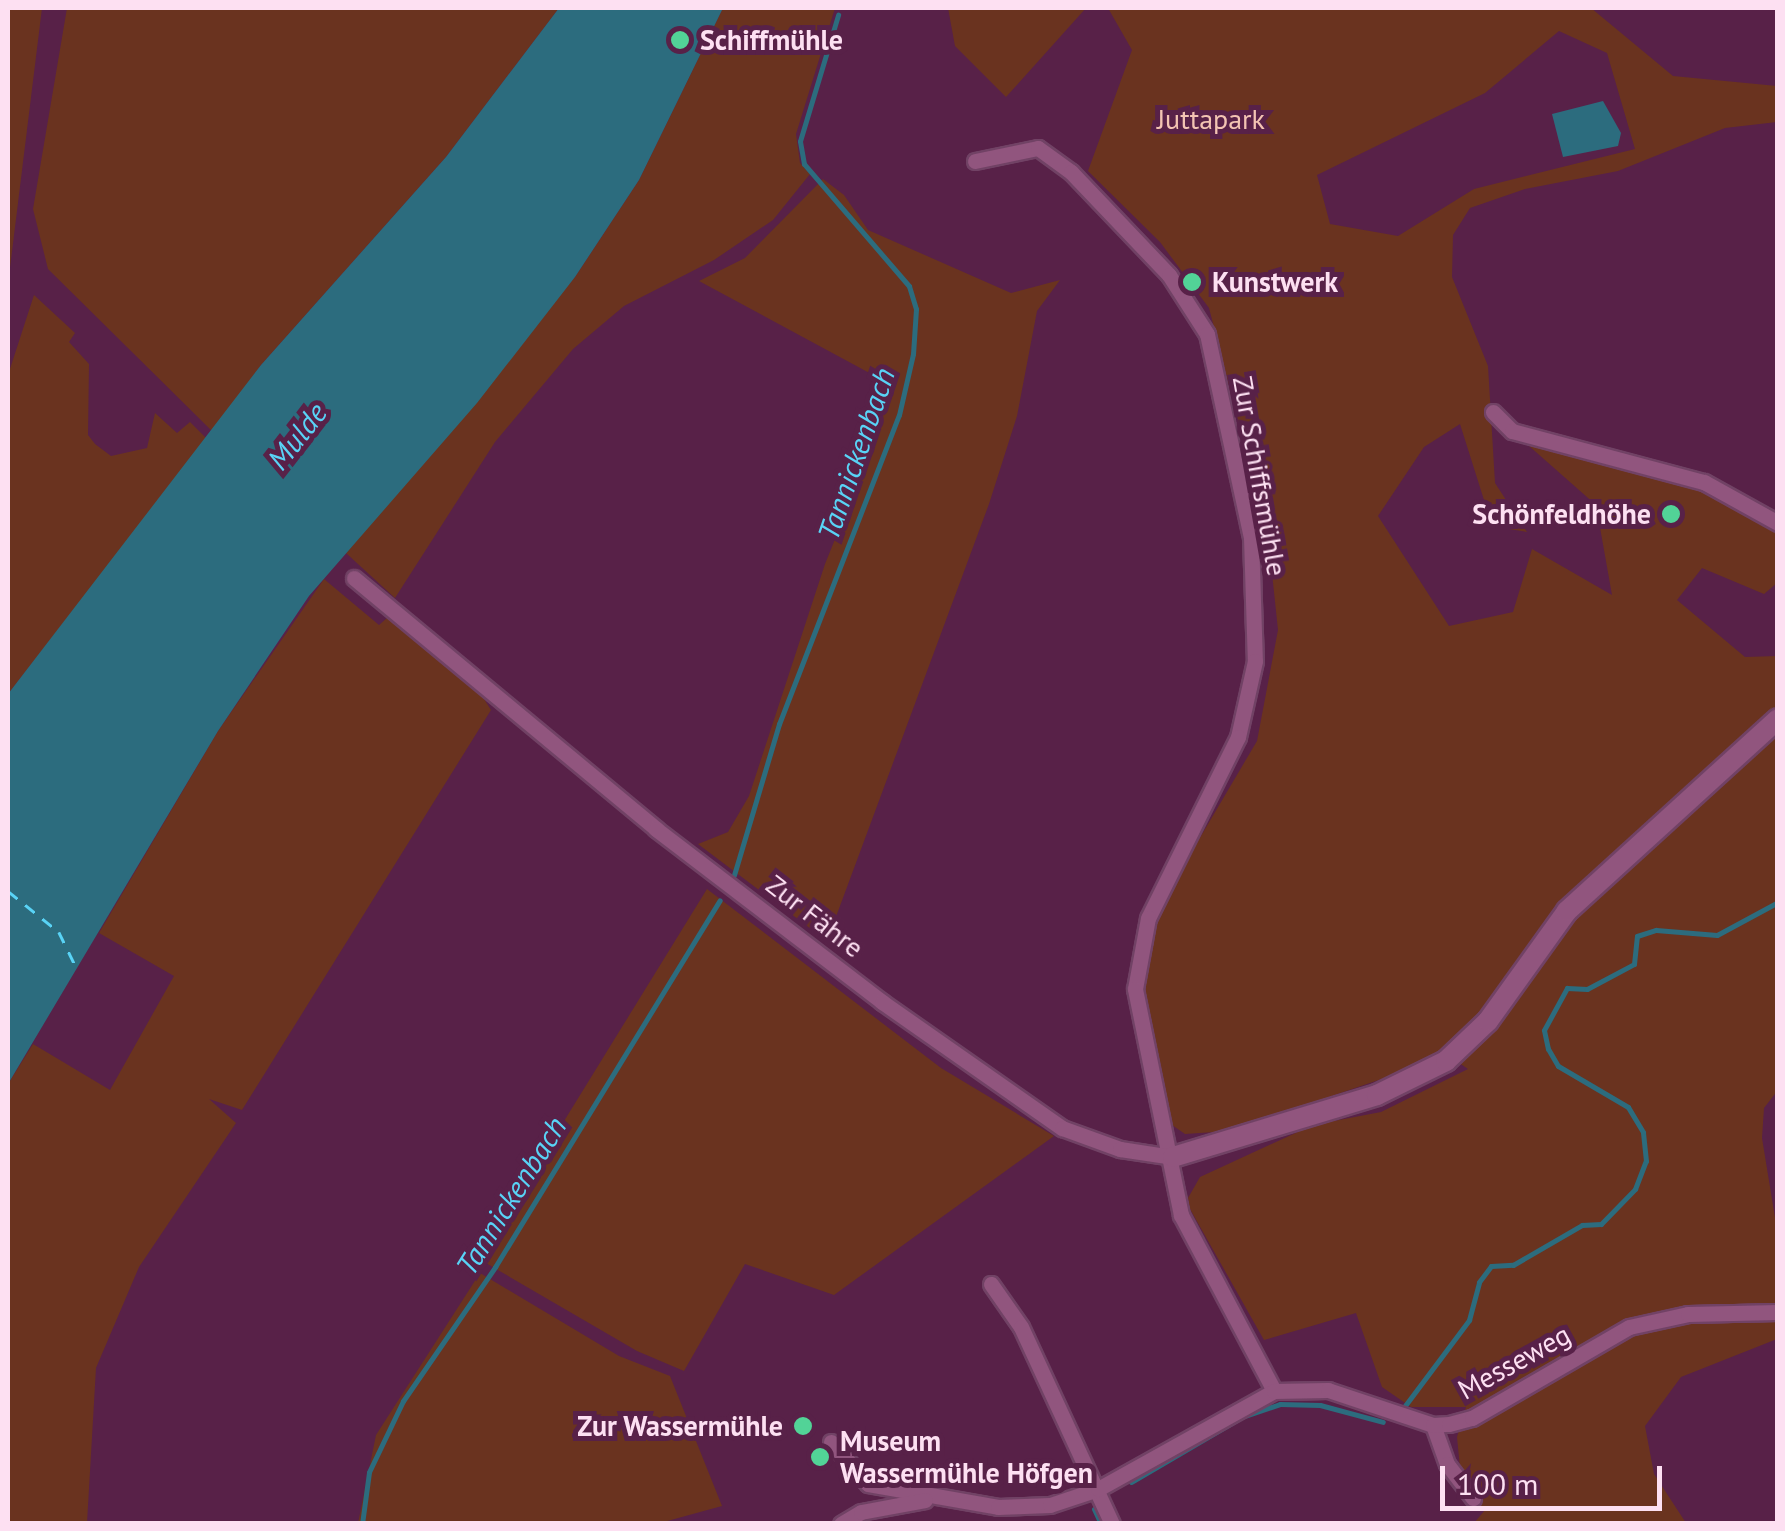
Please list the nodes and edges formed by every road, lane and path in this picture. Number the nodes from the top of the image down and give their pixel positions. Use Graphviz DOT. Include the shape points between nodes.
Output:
graph roads {
  1 [pos="974,161"];
  2 [pos="1493,412"];
  3 [pos="1778,523"];
  4 [pos="354,578"];
  5 [pos="1778,719"];
  6 [pos="1173,1157"];
  7 [pos="991,1284"];
  8 [pos="1778,1312"];
  9 [pos="1274,1391"];
  10 [pos="1433,1425"];
  11 [pos="831,1442"];
  12 [pos="868,1484"];
  13 [pos="1098,1488"];
  14 [pos="934,1498"];
  15 [pos="1473,1498"];
  16 [pos="862,1512"];
  17 [pos="841,1524"];
  18 [pos="1112,1524"];
  1 -- 6 [label="street, Zur Schiffsmühle" via="1038,148 1100,197 1169,275 1207,334 1240,482 1256,590 1251,689 1238,737 1148,918 1135,989 1158,1123"];
  2 -- 3 [label="street" via="1512,431 1704,482"];
  4 -- 6 [label="street, Zur Fähre" via="656,829 882,1002 1062,1128 1120,1150"];
  5 -- 6 [label="street, Zur Fähre" via="1567,911 1488,1021 1446,1061 1377,1096"];
  6 -- 9 [label="street, Zur Schiffsmühle" via="1181,1215"];
  7 -- 13 [label="street" via="1021,1327"];
  8 -- 10 [label="street, Messeweg" via="1688,1314 1628,1327 1472,1418"];
  9 -- 10 [label="street, Messeweg" via="1328,1390"];
  9 -- 13 [label="street"];
  10 -- 15 [label="street" via="1448,1464"];
  11 -- 12 [label="street"];
  12 -- 14 [label="street"];
  12 -- 16 [label="street"];
  13 -- 14 [label="street" via="1050,1505 1014,1508"];
  13 -- 18 [label="street"];
  14 -- 16 [label="street"];
  16 -- 17 [label="street"];
}
